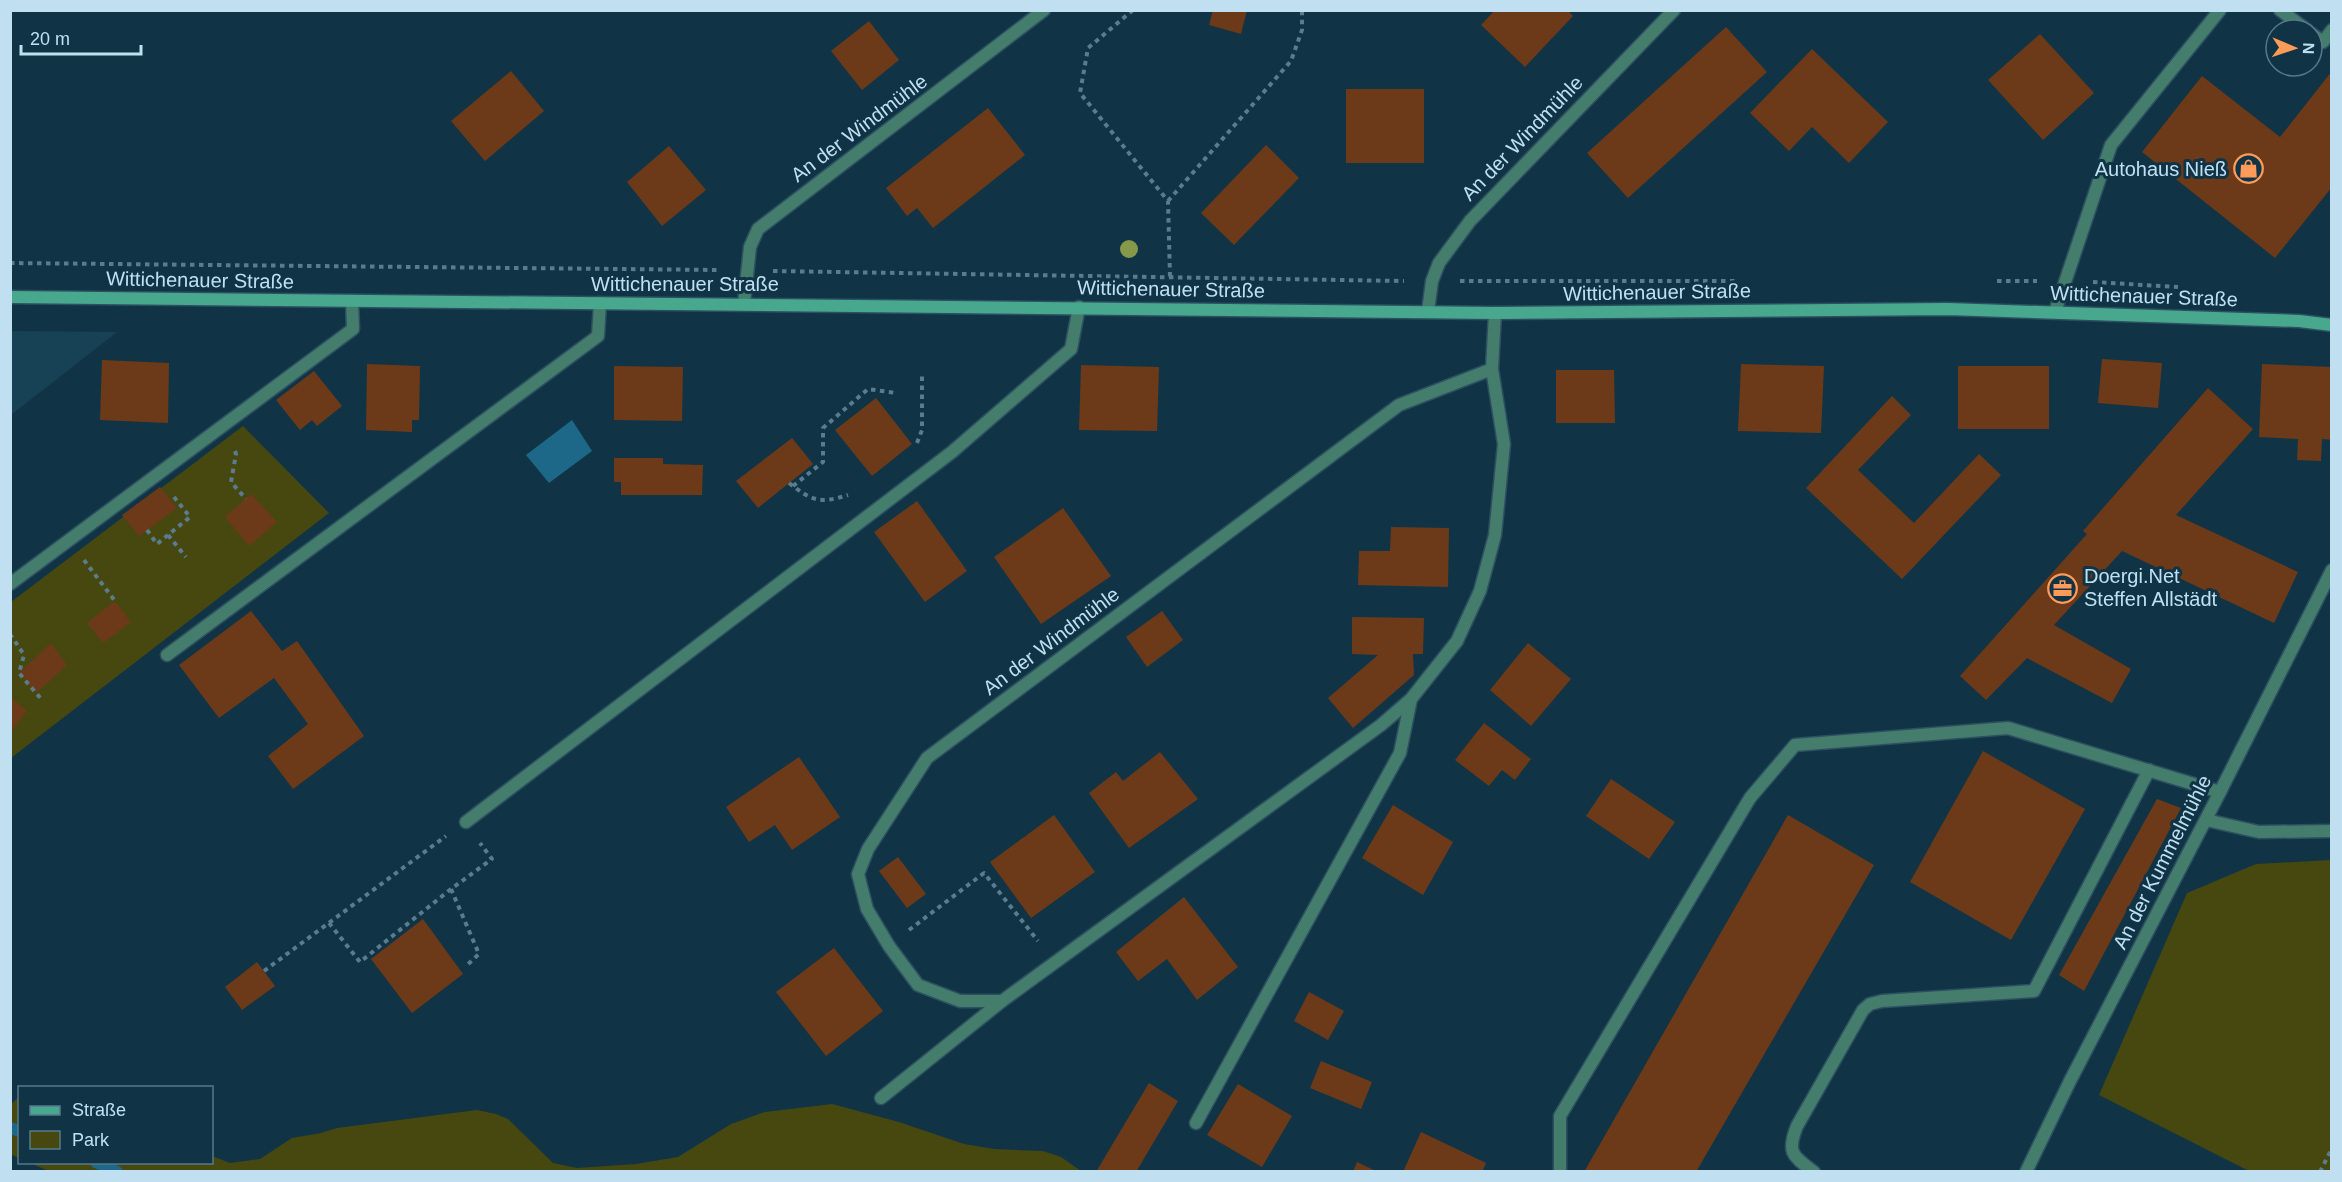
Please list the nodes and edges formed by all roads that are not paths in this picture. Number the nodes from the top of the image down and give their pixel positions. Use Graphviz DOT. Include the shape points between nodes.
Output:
graph roads {
  1 [pos="1044,10"];
  2 [pos="1674,10"];
  3 [pos="2220,10"];
  4 [pos="10,297"];
  5 [pos="352,301"];
  6 [pos="600,303"];
  7 [pos="744,304"];
  8 [pos="1079,307"];
  9 [pos="1428,311"];
  10 [pos="2055,312"];
  11 [pos="1495,313"];
  12 [pos="2331,325"];
  13 [pos="1492,369"];
  14 [pos="2331,570"];
  15 [pos="10,584"];
  16 [pos="168,654"];
  17 [pos="1411,699"];
  18 [pos="2149,770"];
  19 [pos="2220,792"];
  20 [pos="2206,820"];
  21 [pos="466,822"];
  22 [pos="2331,831"];
  23 [pos="1002,1001"];
  24 [pos="881,1098"];
  25 [pos="1196,1123"];
  26 [pos="1560,1172"];
  27 [pos="1814,1172"];
  28 [pos="2026,1172"];
  1 -- 7 [label="street, An der Windmühle" via="758,229 750,247"];
  2 -- 9 [label="street, An der Windmühle" via="1470,221 1443,256 1432,281"];
  3 -- 10 [label="street" via="2111,145"];
  4 -- 5 [label="main road, Wittichenauer Straße"];
  5 -- 6 [label="main road, Wittichenauer Straße"];
  5 -- 15 [label="street" via="353,329"];
  6 -- 7 [label="main road, Wittichenauer Straße"];
  6 -- 16 [label="street" via="598,336"];
  7 -- 8 [label="main road, Wittichenauer Straße"];
  8 -- 9 [label="main road, Wittichenauer Straße"];
  8 -- 21 [label="street" via="1071,349 952,452"];
  9 -- 11 [label="main road, Wittichenauer Straße"];
  10 -- 11 [label="main road, Wittichenauer Straße" via="1936,309"];
  10 -- 12 [label="main road, Wittichenauer Straße"];
  11 -- 13 [label="street"];
  13 -- 17 [label="street" via="1504,444 1495,536 1480,591 1457,641"];
  13 -- 23 [label="street, An der Windmühle" via="1399,405 927,758 868,849 858,874 867,909 918,985 960,1001"];
  14 -- 19 [label="street, An der Kummelmühle"];
  17 -- 23 [label="street" via="1381,725"];
  17 -- 25 [label="street" via="1400,753"];
  18 -- 19 [label="street"];
  18 -- 26 [label="street" via="2008,728 1795,745 1750,798 1560,1116"];
  18 -- 27 [label="street" via="2034,991 1882,1001 1863,1010 1791,1139 1790,1150"];
  19 -- 20 [label="street, An der Kummelmühle"];
  20 -- 22 [label="street" via="2259,832"];
  20 -- 28 [label="street, An der Kummelmühle"];
  23 -- 24 [label="street"];
}
